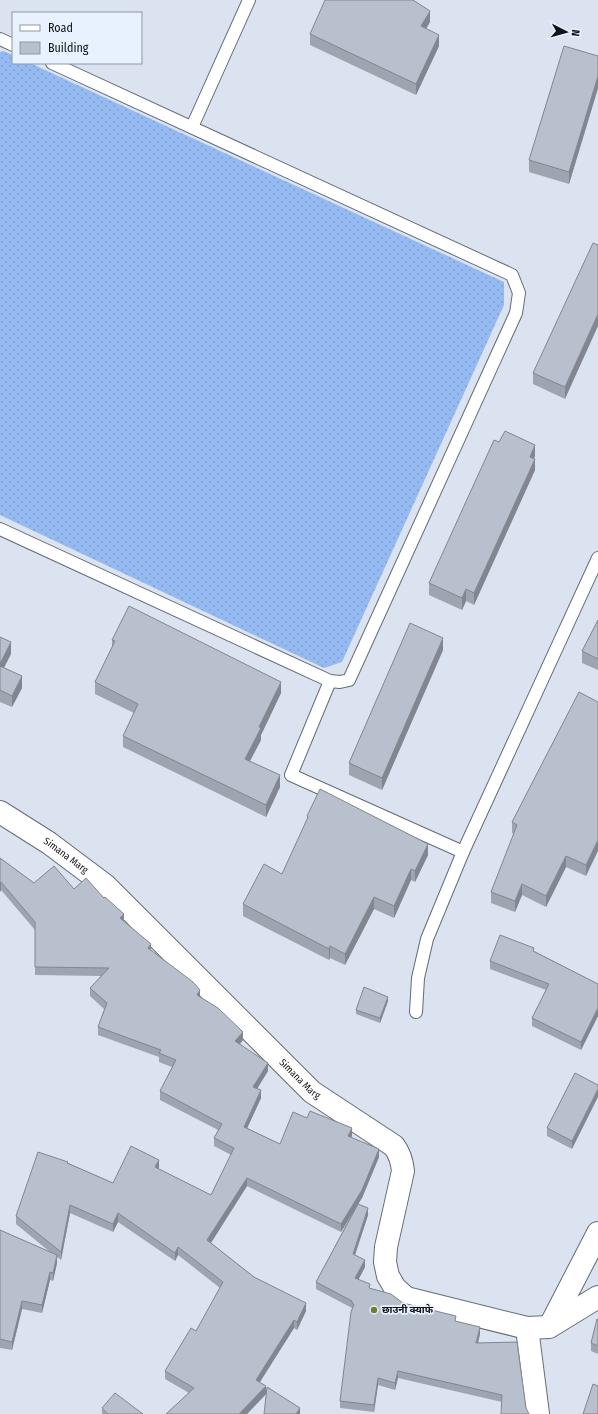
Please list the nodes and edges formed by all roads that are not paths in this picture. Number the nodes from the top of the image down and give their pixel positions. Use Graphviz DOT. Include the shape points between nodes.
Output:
graph roads {
  1 [pos="249,0"];
  2 [pos="0,39"];
  3 [pos="12,45"];
  4 [pos="54,64"];
  5 [pos="192,127"];
  6 [pos="0,530"];
  7 [pos="598,558"];
  8 [pos="330,681"];
  9 [pos="0,812"];
  10 [pos="463,852"];
  11 [pos="416,1012"];
  12 [pos="598,1233"];
  13 [pos="598,1297"];
  14 [pos="549,1327"];
  15 [pos="527,1328"];
  16 [pos="538,1414"];
  1 -- 5 [label="lane"];
  2 -- 3 [label="lane"];
  4 -- 5 [label="lane"];
  5 -- 8 [label="lane" via="512,275 519,293 516,313 349,680"];
  6 -- 8 [label="lane"];
  7 -- 10 [label="lane"];
  8 -- 10 [label="lane" via="291,775"];
  9 -- 15 [label="street, Simana Marg" via="49,843 105,885 312,1092 394,1146 401,1157 403,1171 385,1262 388,1276 395,1288 406,1298"];
  10 -- 11 [label="lane" via="427,939 418,978"];
  12 -- 14 [label="street"];
  13 -- 14 [label="street"];
  14 -- 15 [label="street, Simana Marg"];
  15 -- 16 [label="street"];
}
